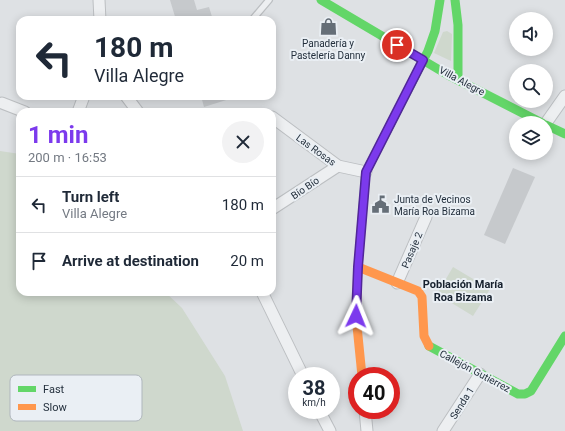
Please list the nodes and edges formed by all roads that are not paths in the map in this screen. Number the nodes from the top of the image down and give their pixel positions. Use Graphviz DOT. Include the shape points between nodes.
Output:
graph roads {
  1 [pos="99,0"];
  2 [pos="269,0"];
  3 [pos="321,0"];
  4 [pos="440,0"];
  5 [pos="456,0"];
  6 [pos="100,16"];
  7 [pos="255,16"];
  8 [pos="447,24"];
  9 [pos="423,60"];
  10 [pos="458,80"];
  11 [pos="565,96"];
  12 [pos="2,103"];
  13 [pos="16,108"];
  14 [pos="528,116"];
  15 [pos="551,116"];
  16 [pos="276,120"];
  17 [pos="553,128"];
  18 [pos="565,134"];
  19 [pos="338,166"];
  20 [pos="366,172"];
  21 [pos="276,207"];
  22 [pos="426,218"];
  23 [pos="358,267"];
  24 [pos="398,283"];
  25 [pos="264,296"];
  26 [pos="565,336"];
  27 [pos="299,367"];
  28 [pos="361,367"];
  29 [pos="480,374"];
  30 [pos="324,419"];
  31 [pos="366,419"];
  32 [pos="330,431"];
  33 [pos="367,431"];
  34 [pos="443,431"];
  1 -- 6 [label="street"];
  2 -- 7 [label="lane"];
  3 -- 9 [label="street, Villa Alegre"];
  4 -- 8 [label="street"];
  5 -- 8 [label="street"];
  8 -- 9 [label="street" via="432,41"];
  8 -- 10 [label="street"];
  9 -- 10 [label="street, Villa Alegre"];
  9 -- 20 [label="street"];
  10 -- 14 [label="street, Villa Alegre"];
  11 -- 15 [label="street"];
  12 -- 13 [label="street"];
  16 -- 19 [label="street, Las Rosas"];
  17 -- 18 [label="street"];
  19 -- 20 [label="street, Las Rosas"];
  19 -- 21 [label="street, Bío Bío"];
  20 -- 23 [label="street"];
  22 -- 24 [label="street, Pasaje 2"];
  23 -- 24 [label="street, Callejón Gutierrez"];
  23 -- 28 [label="street" via="356,316"];
  24 -- 29 [label="street, Callejón Gutierrez" via="418,291 422,297 424,336 430,347"];
  25 -- 27 [label="street"];
  26 -- 29 [label="street, Callejón Gutierrez" via="530,391 523,395"];
  29 -- 34 [label="street, Senda 1"];
  30 -- 32 [label="street"];
  31 -- 33 [label="street"];
}
